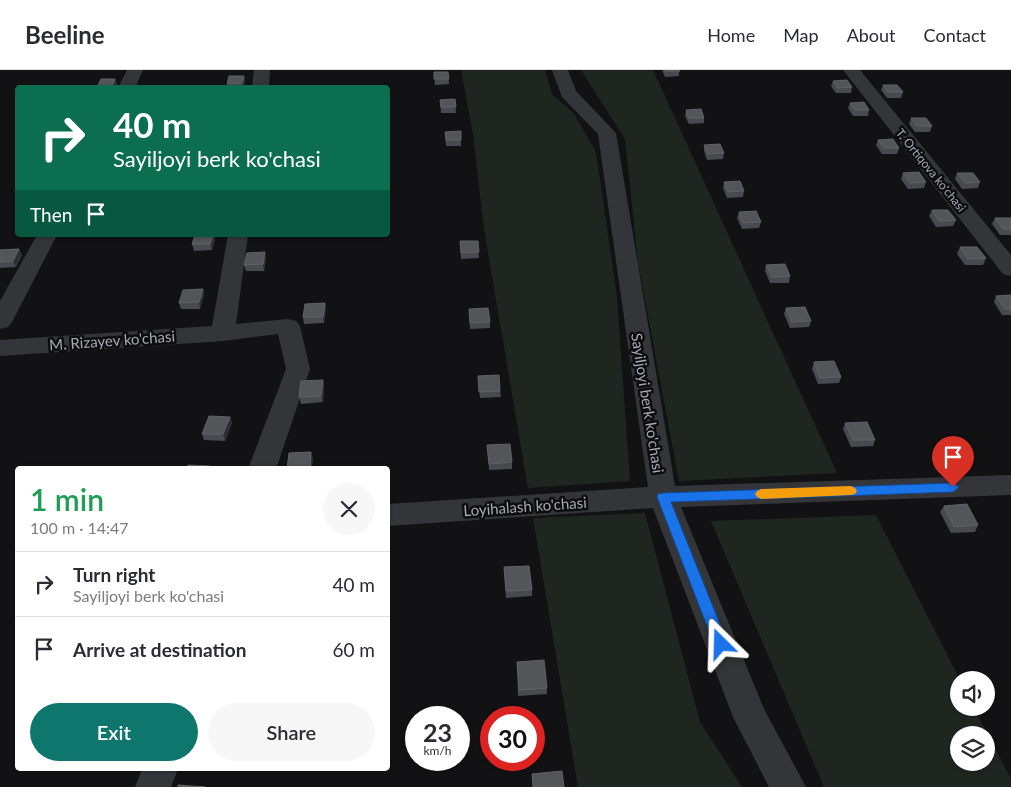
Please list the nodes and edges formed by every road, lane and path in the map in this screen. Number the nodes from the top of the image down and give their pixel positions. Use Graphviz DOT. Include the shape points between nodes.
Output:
graph roads {
  1 [pos="135,70"];
  2 [pos="262,70"];
  3 [pos="560,70"];
  4 [pos="851,70"];
  5 [pos="128,85"];
  6 [pos="260,85"];
  7 [pos="46,237"];
  8 [pos="238,237"];
  9 [pos="1011,269"];
  10 [pos="0,322"];
  11 [pos="223,333"];
  12 [pos="0,348"];
  13 [pos="263,466"];
  14 [pos="1011,485"];
  15 [pos="663,497"];
  16 [pos="390,515"];
  17 [pos="159,771"];
  18 [pos="153,787"];
  19 [pos="788,787"];
  1 -- 5 [label="street"];
  2 -- 6 [label="street"];
  3 -- 15 [label="street, Sayiljoyi berk ko'chasi" via="568,93 607,133"];
  4 -- 9 [label="street, T. Ortiqova ko'chasi"];
  7 -- 10 [label="street"];
  8 -- 11 [label="street"];
  11 -- 12 [label="street, M. Rizayev ko'chasi"];
  11 -- 13 [label="street" via="288,326 298,369"];
  14 -- 15 [label="street"];
  15 -- 16 [label="street, Loyihalash ko'chasi"];
  15 -- 19 [label="street, Sayiljoyi berk ko'chasi" via="750,717"];
  17 -- 18 [label="street"];
}
